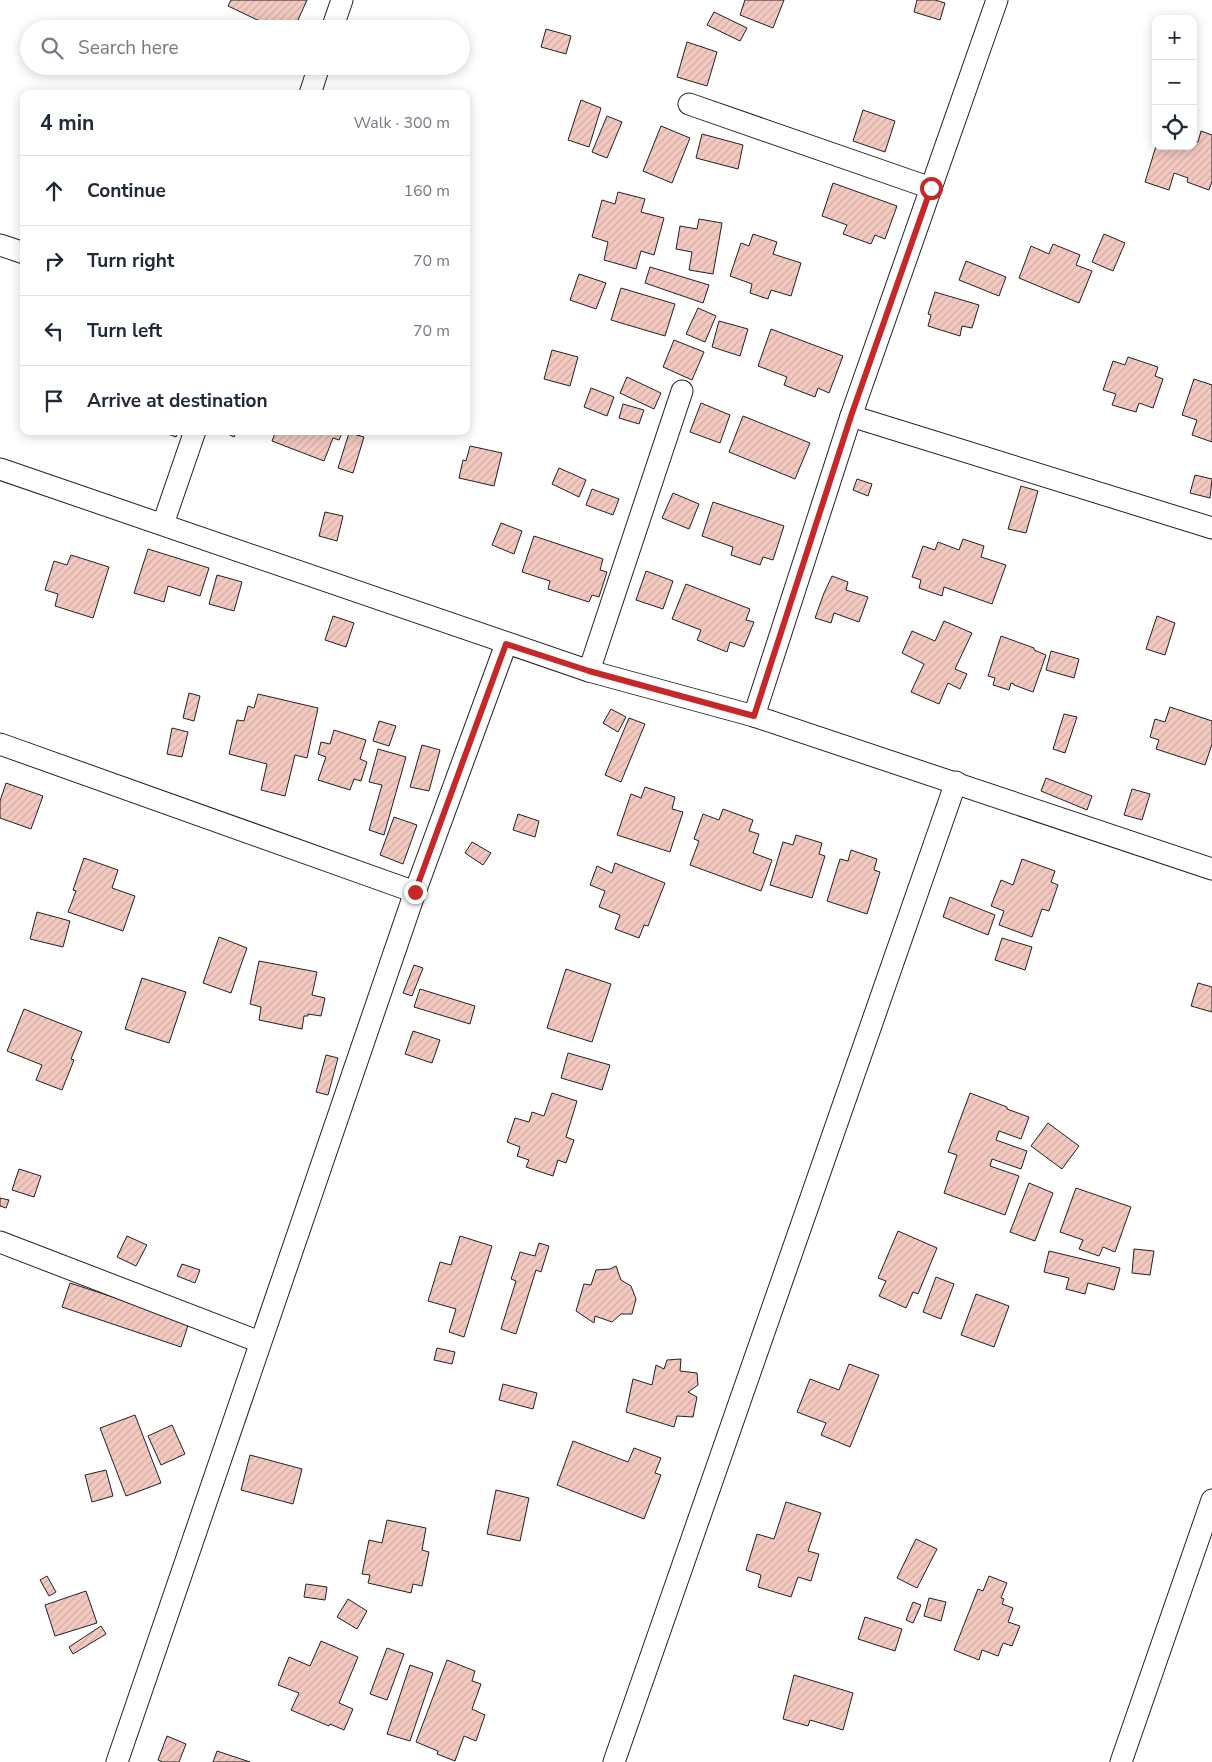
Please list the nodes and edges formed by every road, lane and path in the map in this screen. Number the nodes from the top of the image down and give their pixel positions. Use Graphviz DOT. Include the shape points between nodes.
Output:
graph roads {
  1 [pos="342,0"];
  2 [pos="997,0"];
  3 [pos="335,20"];
  4 [pos="316,75"];
  5 [pos="311,90"];
  6 [pos="689,104"];
  7 [pos="931,188"];
  8 [pos="0,245"];
  9 [pos="20,252"];
  10 [pos="682,391"];
  11 [pos="851,416"];
  12 [pos="194,435"];
  13 [pos="0,469"];
  14 [pos="163,524"];
  15 [pos="1212,528"];
  16 [pos="506,644"];
  17 [pos="589,671"];
  18 [pos="754,716"];
  19 [pos="0,744"];
  20 [pos="956,782"];
  21 [pos="1212,869"];
  22 [pos="415,892"];
  23 [pos="0,1242"];
  24 [pos="260,1342"];
  25 [pos="1212,1500"];
  26 [pos="117,1762"];
  27 [pos="614,1762"];
  28 [pos="1121,1762"];
  1 -- 3 [label="street"];
  2 -- 7 [label="street"];
  4 -- 5 [label="street"];
  6 -- 7 [label="street"];
  7 -- 11 [label="street"];
  8 -- 9 [label="street"];
  10 -- 17 [label="street"];
  11 -- 15 [label="street"];
  11 -- 18 [label="street"];
  12 -- 14 [label="street"];
  13 -- 14 [label="street"];
  14 -- 16 [label="street"];
  16 -- 17 [label="street"];
  16 -- 22 [label="street"];
  17 -- 18 [label="street"];
  18 -- 20 [label="street"];
  19 -- 22 [label="street"];
  20 -- 21 [label="street"];
  20 -- 27 [label="street"];
  22 -- 24 [label="street"];
  23 -- 24 [label="street"];
  24 -- 26 [label="street"];
  25 -- 28 [label="street"];
}
